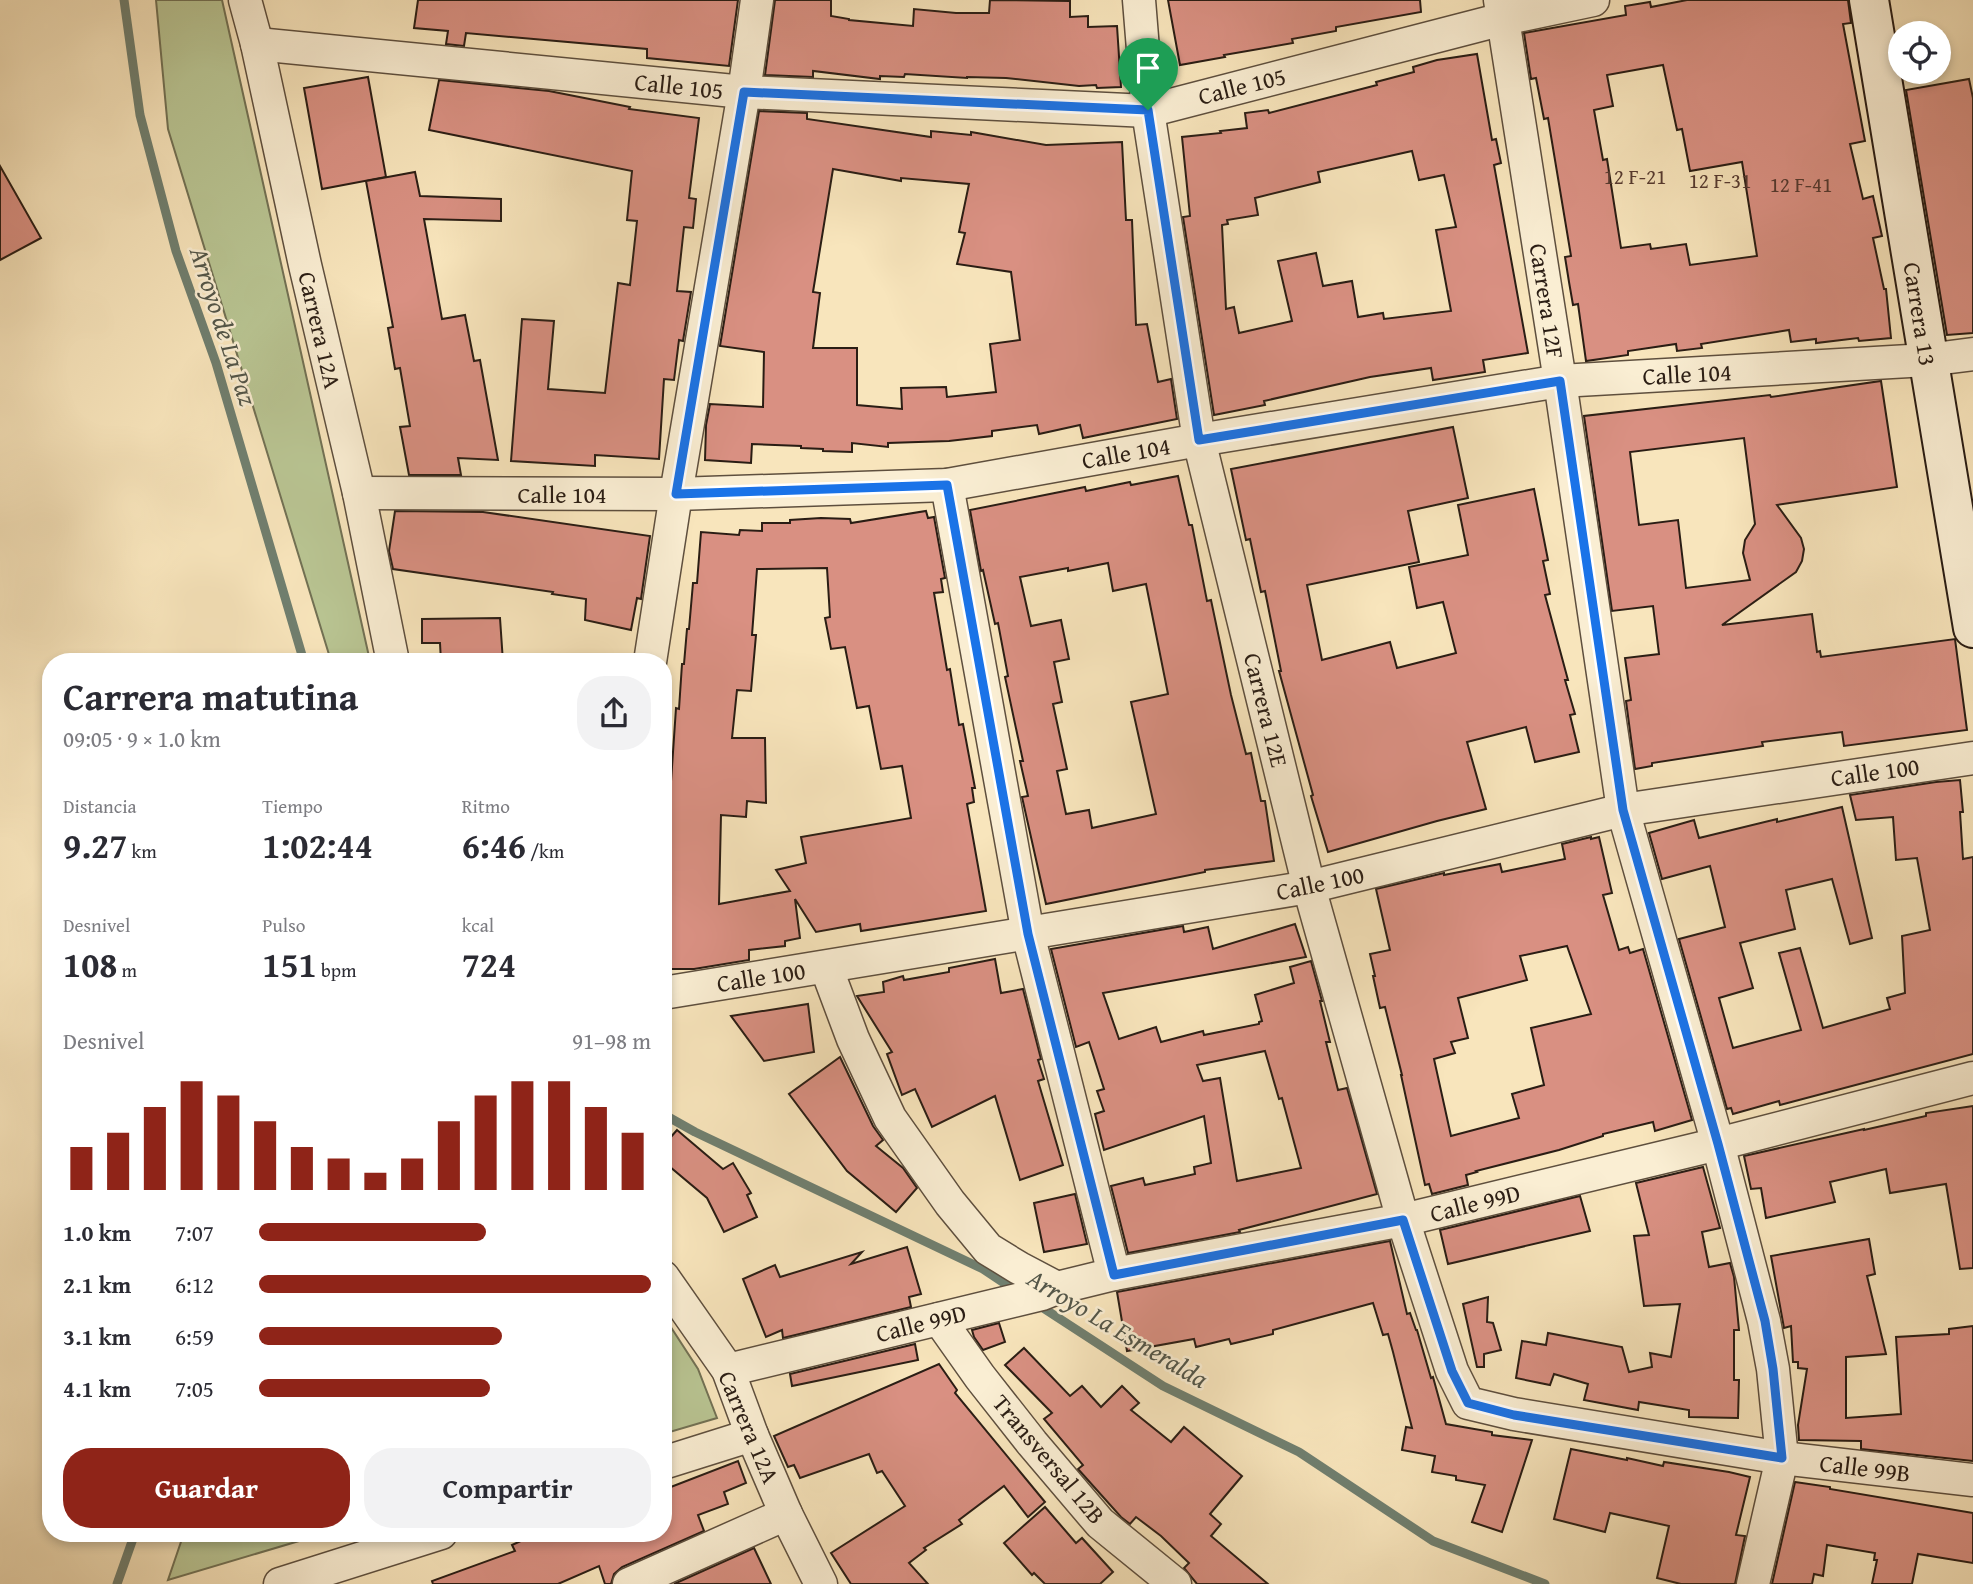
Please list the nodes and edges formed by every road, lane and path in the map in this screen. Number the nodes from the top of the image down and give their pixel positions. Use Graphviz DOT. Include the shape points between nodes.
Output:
graph roads {
  1 [pos="245,0"];
  2 [pos="757,0"];
  3 [pos="1139,0"];
  4 [pos="1593,0"];
  5 [pos="1869,0"];
  6 [pos="1501,10"];
  7 [pos="257,44"];
  8 [pos="744,92"];
  9 [pos="1148,110"];
  10 [pos="1973,354"];
  11 [pos="1927,360"];
  12 [pos="1560,381"];
  13 [pos="1199,440"];
  14 [pos="947,485"];
  15 [pos="359,493"];
  16 [pos="676,494"];
  17 [pos="1973,628"];
  18 [pos="391,653"];
  19 [pos="651,653"];
  20 [pos="1973,758"];
  21 [pos="1623,810"];
  22 [pos="1309,887"];
  23 [pos="1028,934"];
  24 [pos="825,967"];
  25 [pos="672,992"];
  26 [pos="1973,1078"];
  27 [pos="1718,1144"];
  28 [pos="1403,1220"];
  29 [pos="1114,1275"];
  30 [pos="672,1290"];
  31 [pos="1050,1291"];
  32 [pos="939,1319"];
  33 [pos="728,1370"];
  34 [pos="1468,1403"];
  35 [pos="751,1435"];
  36 [pos="1782,1458"];
  37 [pos="672,1460"];
  38 [pos="1973,1480"];
  39 [pos="786,1514"];
  40 [pos="413,1542"];
  41 [pos="280,1584"];
  42 [pos="629,1584"];
  43 [pos="821,1584"];
  44 [pos="1175,1584"];
  45 [pos="1753,1584"];
  1 -- 7 [label="street, Carrera 12A"];
  2 -- 8 [label="street"];
  3 -- 9 [label="street, Carrera 12E"];
  4 -- 6 [label="street, Calle 105"];
  5 -- 11 [label="street, Carrera 13"];
  6 -- 9 [label="street, Calle 105"];
  6 -- 12 [label="street, Carrera 12F"];
  7 -- 8 [label="street, Calle 105"];
  7 -- 15 [label="street, Carrera 12A"];
  8 -- 9 [label="street, Calle 105"];
  8 -- 16 [label="street"];
  9 -- 13 [label="street, Carrera 12E"];
  10 -- 11 [label="street, Calle 104"];
  11 -- 12 [label="street, Calle 104"];
  11 -- 17 [label="street, Carrera 13"];
  12 -- 13 [label="street, Calle 104"];
  12 -- 21 [label="street, Carrera 12F"];
  13 -- 14 [label="street, Calle 104"];
  13 -- 22 [label="street, Carrera 12E"];
  14 -- 16 [label="street, Calle 104"];
  14 -- 23 [label="street"];
  15 -- 16 [label="street, Calle 104"];
  15 -- 18 [label="street, Carrera 12A"];
  16 -- 19 [label="street"];
  20 -- 21 [label="street, Calle 100"];
  21 -- 22 [label="street, Calle 100"];
  21 -- 27 [label="street, Carrera 12F"];
  22 -- 23 [label="street, Calle 100"];
  22 -- 28 [label="street, Carrera 12E"];
  23 -- 24 [label="street, Calle 100"];
  23 -- 29 [label="street"];
  24 -- 25 [label="street, Calle 100"];
  24 -- 31 [label="street" via="890,1118 988,1249"];
  26 -- 27 [label="street, Calle 99D"];
  27 -- 28 [label="street, Calle 99D"];
  27 -- 36 [label="street, Carrera 12F" via="1765,1321"];
  28 -- 29 [label="street, Calle 99D"];
  28 -- 34 [label="street, Carrera 12E" via="1452,1371"];
  29 -- 31 [label="street, Calle 99D"];
  30 -- 33 [label="street, Carrera 12A"];
  31 -- 32 [label="street, Calle 99D"];
  32 -- 33 [label="street, Calle 99D"];
  32 -- 44 [label="street, Transversal 12B" via="1032,1443 1100,1523"];
  33 -- 35 [label="street, Carrera 12A"];
  34 -- 36 [label="street, Calle 99B" via="1514,1415"];
  35 -- 37 [label="street"];
  35 -- 39 [label="street, Carrera 12A"];
  36 -- 38 [label="street, Calle 99B"];
  36 -- 45 [label="street, Carrera 12F"];
  39 -- 42 [label="street"];
  39 -- 43 [label="street, Carrera 12A"];
  40 -- 41 [label="street"];
}
